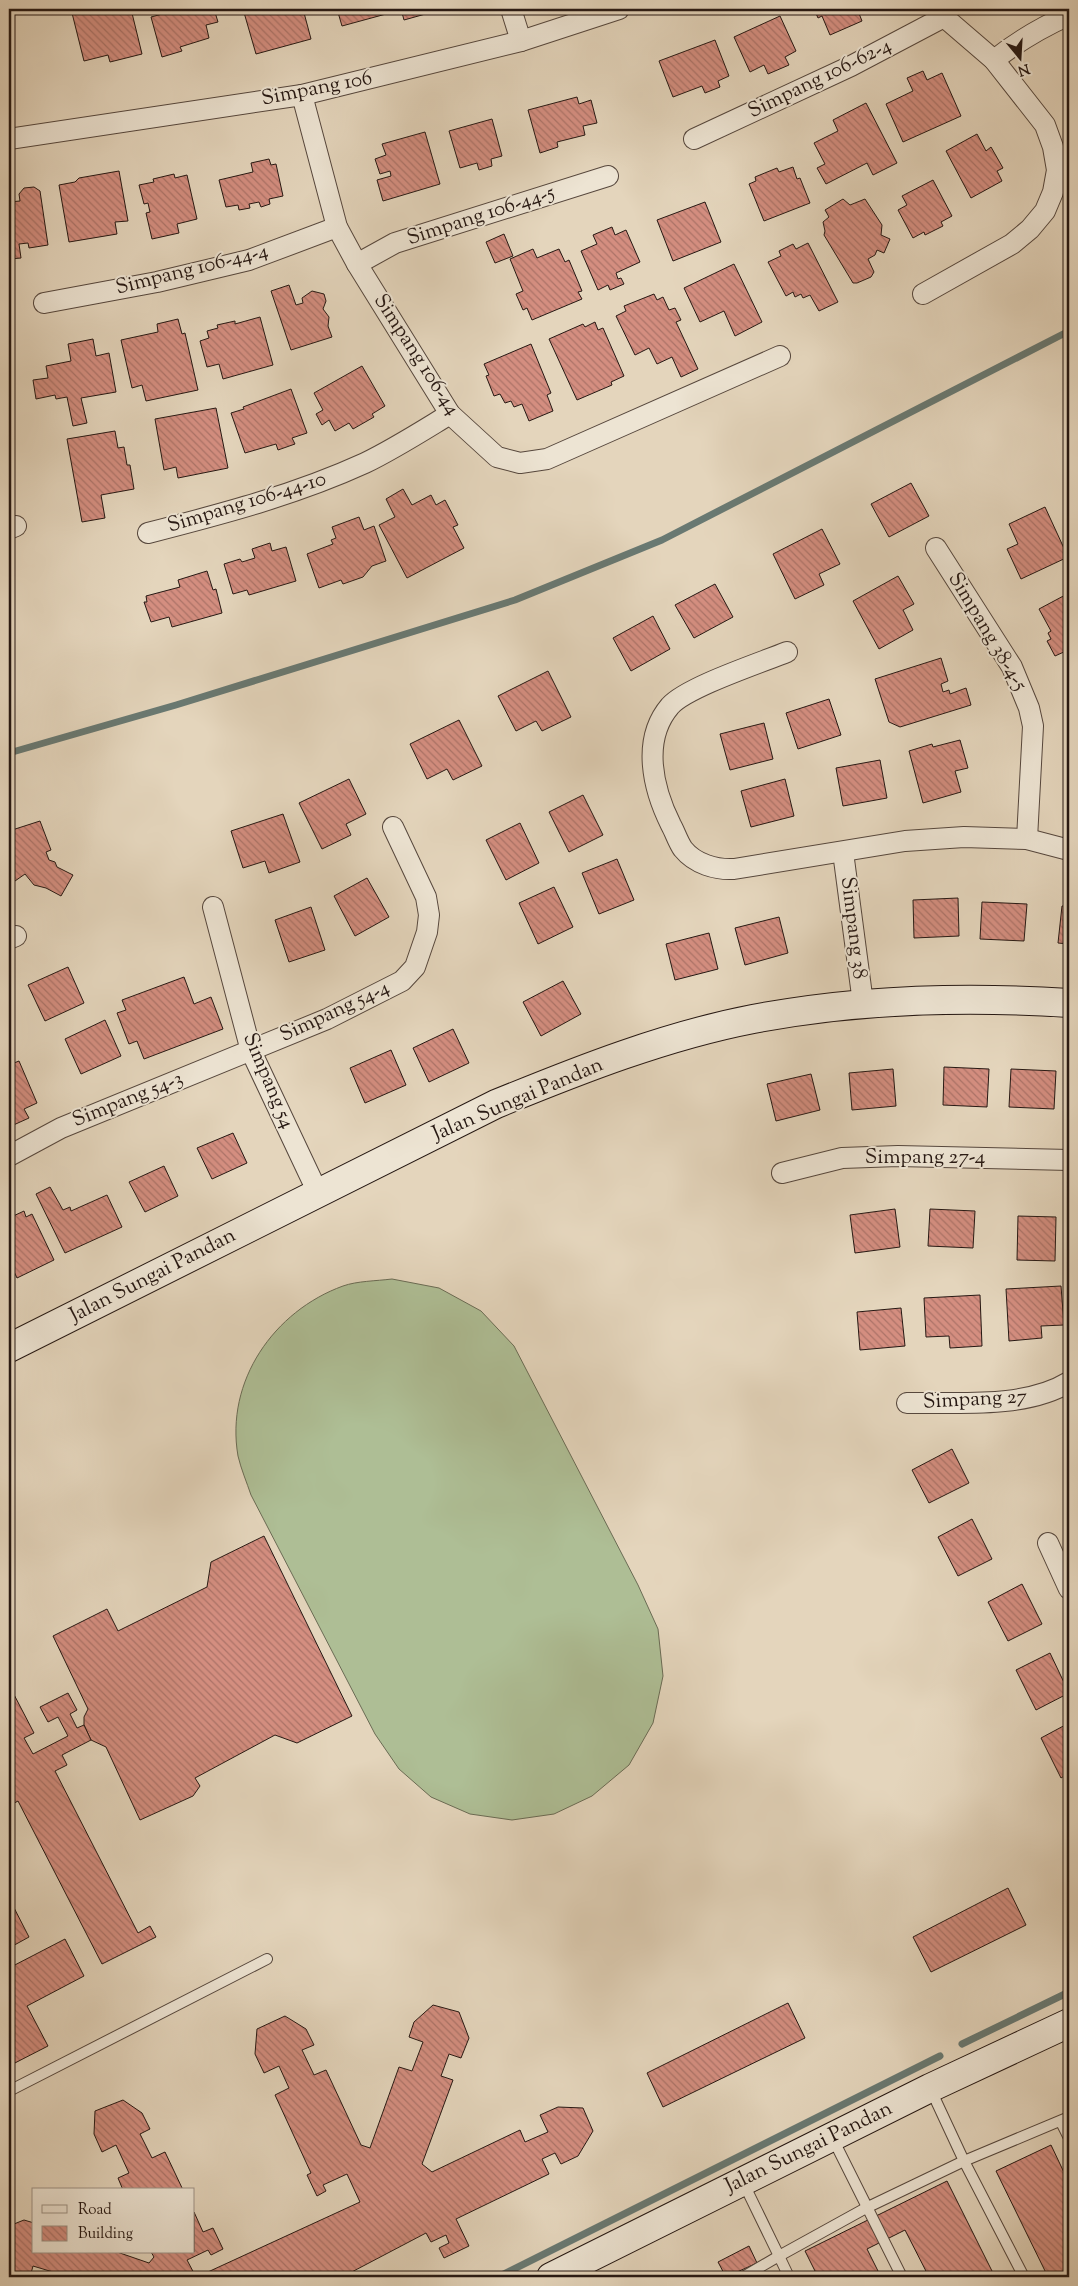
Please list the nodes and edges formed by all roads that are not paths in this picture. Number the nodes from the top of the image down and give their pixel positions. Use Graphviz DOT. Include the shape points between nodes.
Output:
graph roads {
  1 [pos="511,9"];
  2 [pos="619,9"];
  3 [pos="942,13"];
  4 [pos="1069,15"];
  5 [pos="521,41"];
  6 [pos="994,60"];
  7 [pos="302,95"];
  8 [pos="9,139"];
  9 [pos="694,139"];
  10 [pos="608,176"];
  11 [pos="337,227"];
  12 [pos="357,264"];
  13 [pos="923,294"];
  14 [pos="44,303"];
  15 [pos="780,356"];
  16 [pos="450,414"];
  17 [pos="148,533"];
  18 [pos="936,548"];
  19 [pos="787,652"];
  20 [pos="393,827"];
  21 [pos="1027,839"];
  22 [pos="1069,850"];
  23 [pos="844,852"];
  24 [pos="213,907"];
  25 [pos="862,1003"];
  26 [pos="1069,1003"];
  27 [pos="251,1051"];
  28 [pos="9,1156"];
  29 [pos="1069,1160"];
  30 [pos="782,1173"];
  31 [pos="318,1193"];
  32 [pos="9,1348"];
  33 [pos="1069,1382"];
  34 [pos="907,1403"];
  35 [pos="1048,1543"];
  36 [pos="1069,1589"];
  37 [pos="267,1958"];
  38 [pos="1069,2024"];
  39 [pos="930,2088"];
  40 [pos="9,2091"];
  41 [pos="1065,2120"];
  42 [pos="832,2136"];
  43 [pos="1069,2138"];
  44 [pos="964,2161"];
  45 [pos="742,2181"];
  46 [pos="866,2208"];
  47 [pos="779,2256"];
  48 [pos="566,2272"];
  49 [pos="743,2277"];
  50 [pos="789,2277"];
  51 [pos="902,2277"];
  52 [pos="1024,2277"];
  1 -- 5 [label="street"];
  2 -- 5 [label="street, Simpang 106"];
  3 -- 6 [label="street"];
  3 -- 9 [label="street, Simpang 106-62-4" via="851,66"];
  4 -- 6 [label="street" via="1030,34"];
  5 -- 7 [label="street, Simpang 106"];
  6 -- 13 [label="street" via="1045,125 1057,170 1053,192 1044,211 1012,244"];
  7 -- 8 [label="street, Simpang 106"];
  7 -- 11 [label="street, Simpang 106-44"];
  10 -- 12 [label="street, Simpang 106-44-5" via="395,243"];
  11 -- 12 [label="street, Simpang 106-44"];
  11 -- 14 [label="street, Simpang 106-44-4" via="249,260 157,282"];
  12 -- 16 [label="street, Simpang 106-44"];
  15 -- 16 [label="street, Simpang 106-44" via="563,453 533,463 509,462 497,457"];
  16 -- 17 [label="street, Simpang 106-44-10" via="365,463 318,483 239,510"];
  18 -- 21 [label="street, Simpang 38-4-5" via="1012,667 1029,708 1033,726"];
  19 -- 23 [label="street" via="687,693 671,705 655,733 652,748 658,793 683,849 707,866 734,869"];
  20 -- 27 [label="street, Simpang 54-4" via="426,897 429,915 415,967 402,981 386,990"];
  21 -- 22 [label="street"];
  21 -- 23 [label="street" via="945,838 905,841"];
  23 -- 25 [label="street, Simpang 38"];
  24 -- 27 [label="street, Simpang 54"];
  25 -- 26 [label="street, Jalan Sungai Pandan" via="941,998"];
  25 -- 31 [label="street, Jalan Sungai Pandan" via="752,1019 618,1056 496,1104"];
  27 -- 28 [label="street, Simpang 54-3" via="83,1118"];
  27 -- 31 [label="street, Simpang 54"];
  29 -- 30 [label="street, Simpang 27-4" via="842,1158"];
  31 -- 32 [label="street, Jalan Sungai Pandan"];
  33 -- 34 [label="street, Simpang 27" via="1037,1397 1016,1400"];
  35 -- 36 [label="street"];
  37 -- 40 [label="lane"];
  38 -- 39 [label="street, Jalan Sungai Pandan"];
  39 -- 42 [label="street, Jalan Sungai Pandan"];
  39 -- 44 [label="lane"];
  41 -- 43 [label="lane"];
  41 -- 44 [label="lane"];
  42 -- 45 [label="street, Jalan Sungai Pandan"];
  42 -- 46 [label="lane"];
  44 -- 46 [label="lane"];
  44 -- 52 [label="lane"];
  45 -- 47 [label="lane"];
  45 -- 48 [label="street, Jalan Sungai Pandan"];
  46 -- 47 [label="lane"];
  46 -- 51 [label="lane"];
  47 -- 49 [label="lane"];
  47 -- 50 [label="lane"];
}
